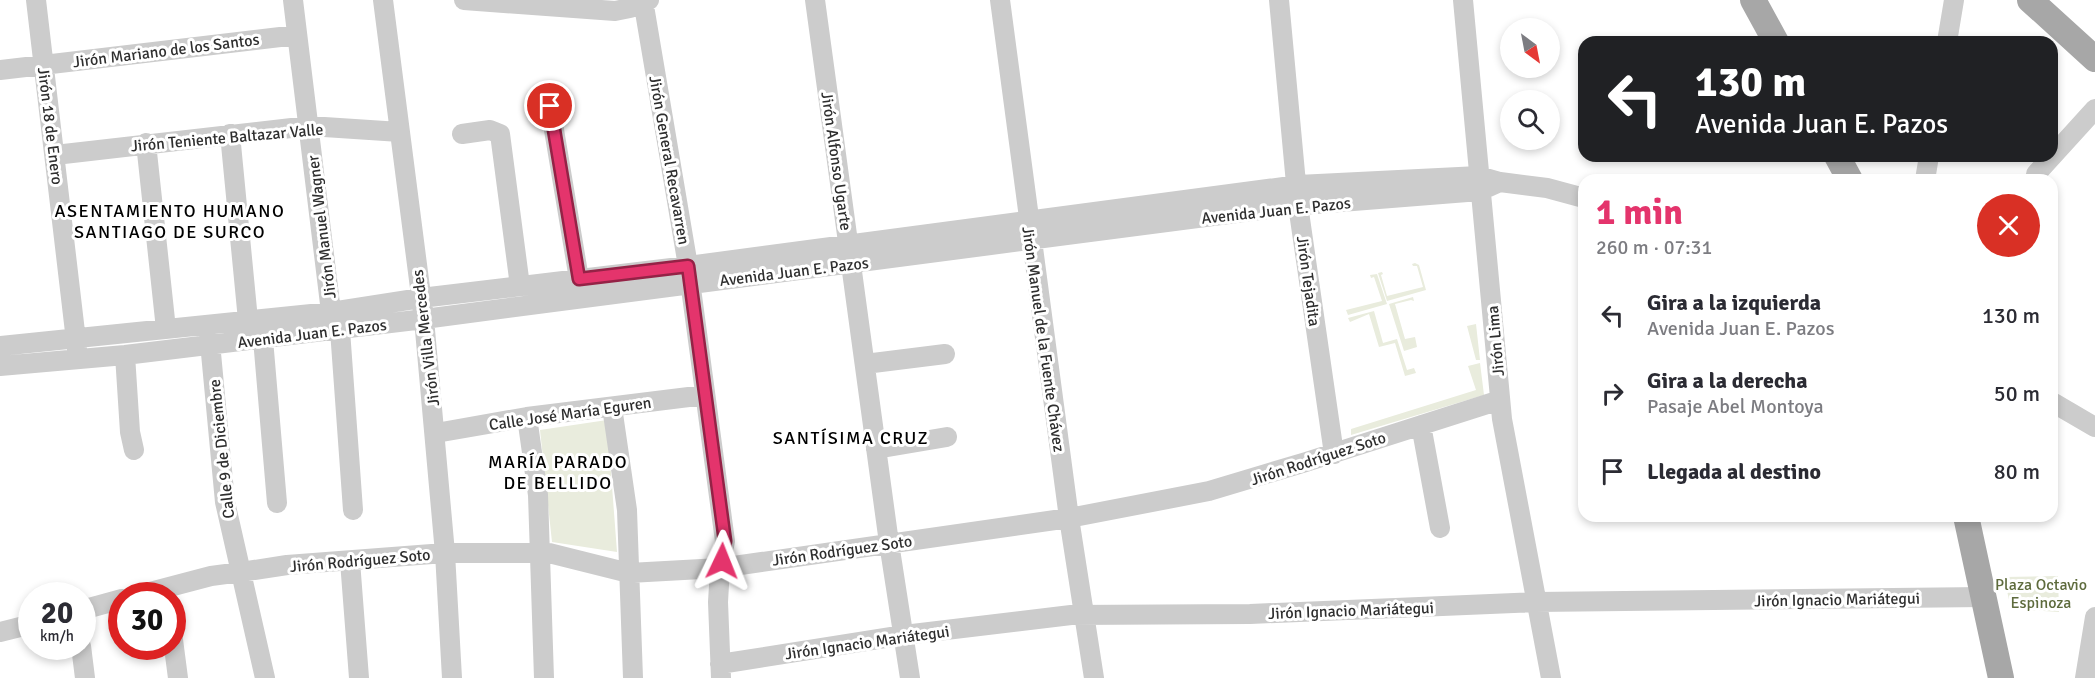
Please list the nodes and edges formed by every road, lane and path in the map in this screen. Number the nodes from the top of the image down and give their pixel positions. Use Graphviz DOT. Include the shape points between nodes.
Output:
graph roads {
  1 [pos="36,0"];
  2 [pos="293,0"];
  3 [pos="383,0"];
  4 [pos="464,0"];
  5 [pos="815,0"];
  6 [pos="1000,0"];
  7 [pos="1279,0"];
  8 [pos="1463,0"];
  9 [pos="1753,0"];
  10 [pos="1954,0"];
  11 [pos="2030,0"];
  12 [pos="645,1"];
  13 [pos="297,35"];
  14 [pos="1773,36"];
  15 [pos="1948,36"];
  16 [pos="2095,59"];
  17 [pos="43,65"];
  18 [pos="0,70"];
  19 [pos="550,106"];
  20 [pos="2095,109"];
  21 [pos="309,126"];
  22 [pos="400,132"];
  23 [pos="230,134"];
  24 [pos="462,134"];
  25 [pos="146,143"];
  26 [pos="2058,150"];
  27 [pos="55,155"];
  28 [pos="2047,162"];
  29 [pos="2036,174"];
  30 [pos="1480,183"];
  31 [pos="1298,185"];
  32 [pos="1578,196"];
  33 [pos="1298,206"];
  34 [pos="1030,230"];
  35 [pos="848,243"];
  36 [pos="851,264"];
  37 [pos="690,275"];
  38 [pos="579,279"];
  39 [pos="520,286"];
  40 [pos="421,298"];
  41 [pos="331,312"];
  42 [pos="424,319"];
  43 [pos="248,320"];
  44 [pos="208,324"];
  45 [pos="166,329"];
  46 [pos="340,330"];
  47 [pos="76,338"];
  48 [pos="263,339"];
  49 [pos="210,345"];
  50 [pos="0,346"];
  51 [pos="945,354"];
  52 [pos="125,355"];
  53 [pos="78,359"];
  54 [pos="865,364"];
  55 [pos="0,366"];
  56 [pos="705,395"];
  57 [pos="1500,400"];
  58 [pos="2058,405"];
  59 [pos="612,407"];
  60 [pos="527,417"];
  61 [pos="1421,425"];
  62 [pos="2095,427"];
  63 [pos="436,433"];
  64 [pos="947,437"];
  65 [pos="876,449"];
  66 [pos="134,450"];
  67 [pos="1334,453"];
  68 [pos="277,503"];
  69 [pos="353,510"];
  70 [pos="1068,518"];
  71 [pos="1967,522"];
  72 [pos="1440,528"];
  73 [pos="890,543"];
  74 [pos="446,553"];
  75 [pos="539,553"];
  76 [pos="350,561"];
  77 [pos="720,568"];
  78 [pos="241,572"];
  79 [pos="629,573"];
  80 [pos="186,586"];
  81 [pos="1984,597"];
  82 [pos="1536,602"];
  83 [pos="1084,616"];
  84 [pos="2095,616"];
  85 [pos="18,628"];
  86 [pos="0,632"];
  87 [pos="904,635"];
  88 [pos="83,660"];
  89 [pos="176,660"];
  90 [pos="721,671"];
  91 [pos="85,678"];
  92 [pos="178,678"];
  93 [pos="265,678"];
  94 [pos="359,678"];
  95 [pos="452,678"];
  96 [pos="544,678"];
  97 [pos="633,678"];
  98 [pos="910,678"];
  99 [pos="1094,678"];
  100 [pos="1551,678"];
  101 [pos="2001,678"];
  102 [pos="2085,678"];
  1 -- 17 [label="street, Jirón 18 de Enero"];
  2 -- 13 [label="street, Jirón Manuel Wagner"];
  3 -- 22 [label="street, Jirón Villa Mercedes"];
  4 -- 12 [label="street" via="615,11"];
  5 -- 35 [label="street, Jirón Alfonso Ugarte"];
  6 -- 34 [label="street, Jirón Manuel de la Fuente Chávez"];
  7 -- 31 [label="street, Jirón Tejadita"];
  8 -- 30 [label="street, Jirón Lima"];
  9 -- 14 [label="main road"];
  10 -- 15 [label="street"];
  11 -- 16 [label="main road"];
  12 -- 37 [label="street, Jirón General Recavarren"];
  13 -- 17 [label="street, Jirón Mariano de los Santos"];
  13 -- 21 [label="street, Jirón Manuel Wagner"];
  17 -- 18 [label="street, Jirón Mariano de los Santos"];
  17 -- 27 [label="street, Jirón 18 de Enero"];
  19 -- 38 [label="street"];
  20 -- 26 [label="street"];
  21 -- 22 [label="street, Jirón Teniente Baltazar Valle"];
  21 -- 23 [label="street, Jirón Teniente Baltazar Valle"];
  21 -- 41 [label="street, Jirón Manuel Wagner"];
  22 -- 40 [label="street, Jirón Villa Mercedes"];
  23 -- 25 [label="street, Jirón Teniente Baltazar Valle"];
  23 -- 43 [label="street"];
  24 -- 39 [label="street" via="490,130 500,134"];
  25 -- 27 [label="street, Jirón Teniente Baltazar Valle"];
  25 -- 45 [label="street"];
  27 -- 47 [label="street, Jirón 18 de Enero"];
  28 -- 29 [label="street"];
  30 -- 31 [label="street, Avenida Juan E. Pazos"];
  30 -- 32 [label="street" via="1547,188"];
  30 -- 33 [label="street, Avenida Juan E. Pazos"];
  30 -- 57 [label="street, Jirón Lima"];
  31 -- 33 [label="street, Jirón Tejadita"];
  31 -- 34 [label="street, Avenida Juan E. Pazos"];
  33 -- 34 [label="street, Avenida Juan E. Pazos"];
  33 -- 67 [label="street, Jirón Tejadita"];
  34 -- 35 [label="street, Avenida Juan E. Pazos"];
  34 -- 36 [label="street, Avenida Juan E. Pazos"];
  34 -- 70 [label="street, Jirón Manuel de la Fuente Chávez"];
  35 -- 36 [label="street, Jirón Alfonso Ugarte"];
  35 -- 37 [label="street, Avenida Juan E. Pazos"];
  36 -- 37 [label="street, Avenida Juan E. Pazos"];
  36 -- 54 [label="street, Jirón Alfonso Ugarte"];
  37 -- 38 [label="street, Avenida Juan E. Pazos"];
  37 -- 42 [label="street, Avenida Juan E. Pazos"];
  37 -- 56 [label="street, Jirón General Recavarren"];
  38 -- 39 [label="street, Avenida Juan E. Pazos"];
  39 -- 40 [label="street, Avenida Juan E. Pazos"];
  40 -- 41 [label="street, Avenida Juan E. Pazos"];
  40 -- 42 [label="street, Jirón Villa Mercedes"];
  41 -- 43 [label="street, Avenida Juan E. Pazos"];
  42 -- 46 [label="street, Avenida Juan E. Pazos"];
  42 -- 63 [label="street, Jirón Villa Mercedes"];
  43 -- 44 [label="street, Avenida Juan E. Pazos"];
  44 -- 45 [label="street, Avenida Juan E. Pazos"];
  44 -- 49 [label="street, Calle 9 de Diciembre"];
  45 -- 47 [label="street, Avenida Juan E. Pazos"];
  46 -- 48 [label="street, Avenida Juan E. Pazos"];
  46 -- 69 [label="street"];
  47 -- 50 [label="street, Avenida Juan E. Pazos"];
  47 -- 53 [label="street, Jirón 18 de Enero"];
  48 -- 49 [label="street, Avenida Juan E. Pazos"];
  48 -- 68 [label="street"];
  49 -- 52 [label="street, Avenida Juan E. Pazos"];
  49 -- 78 [label="street, Calle 9 de Diciembre" via="225,502"];
  51 -- 54 [label="street"];
  52 -- 53 [label="street, Avenida Juan E. Pazos"];
  52 -- 66 [label="street"];
  53 -- 55 [label="street, Avenida Juan E. Pazos"];
  54 -- 65 [label="street, Jirón Alfonso Ugarte"];
  56 -- 59 [label="street, Calle José María Eguren"];
  56 -- 77 [label="street, Jirón General Recavarren" via="725,541"];
  57 -- 61 [label="street, Jirón Rodríguez Soto"];
  57 -- 82 [label="street, Jirón Lima"];
  58 -- 62 [label="street"];
  59 -- 60 [label="street, Calle José María Eguren"];
  59 -- 79 [label="street" via="627,510"];
  60 -- 63 [label="street, Calle José María Eguren"];
  60 -- 75 [label="street" via="538,495"];
  61 -- 67 [label="street, Jirón Rodríguez Soto"];
  61 -- 72 [label="street"];
  63 -- 74 [label="street, Jirón Villa Mercedes"];
  64 -- 65 [label="street"];
  65 -- 73 [label="street, Jirón Alfonso Ugarte"];
  67 -- 70 [label="street, Jirón Rodríguez Soto" via="1209,491"];
  70 -- 73 [label="street, Jirón Rodríguez Soto"];
  70 -- 83 [label="street, Jirón Manuel de la Fuente Chávez"];
  71 -- 81 [label="main road"];
  73 -- 77 [label="street, Jirón Rodríguez Soto"];
  73 -- 87 [label="street, Jirón Alfonso Ugarte"];
  74 -- 75 [label="street, Jirón Rodríguez Soto"];
  74 -- 76 [label="street, Jirón Rodríguez Soto"];
  74 -- 95 [label="street, Jirón Villa Mercedes"];
  75 -- 79 [label="street, Jirón Rodríguez Soto"];
  75 -- 96 [label="street"];
  76 -- 78 [label="street, Jirón Rodríguez Soto"];
  76 -- 94 [label="street"];
  77 -- 79 [label="street, Jirón Rodríguez Soto"];
  77 -- 90 [label="street, Jirón General Recavarren"];
  78 -- 80 [label="street, Jirón Rodríguez Soto"];
  78 -- 93 [label="street, Calle 9 de Diciembre"];
  79 -- 97 [label="street"];
  81 -- 82 [label="street, Jirón Ignacio Mariátegui"];
  81 -- 101 [label="main road"];
  82 -- 83 [label="street, Jirón Ignacio Mariátegui" via="1250,614"];
  82 -- 100 [label="street, Jirón Lima"];
  83 -- 87 [label="street, Jirón Ignacio Mariátegui"];
  83 -- 99 [label="street, Jirón Manuel de la Fuente Chávez"];
  84 -- 102 [label="street"];
  85 -- 86 [label="street"];
  87 -- 90 [label="street, Jirón Ignacio Mariátegui"];
  87 -- 98 [label="street, Jirón Alfonso Ugarte"];
  88 -- 91 [label="street"];
  89 -- 92 [label="street"];
}
